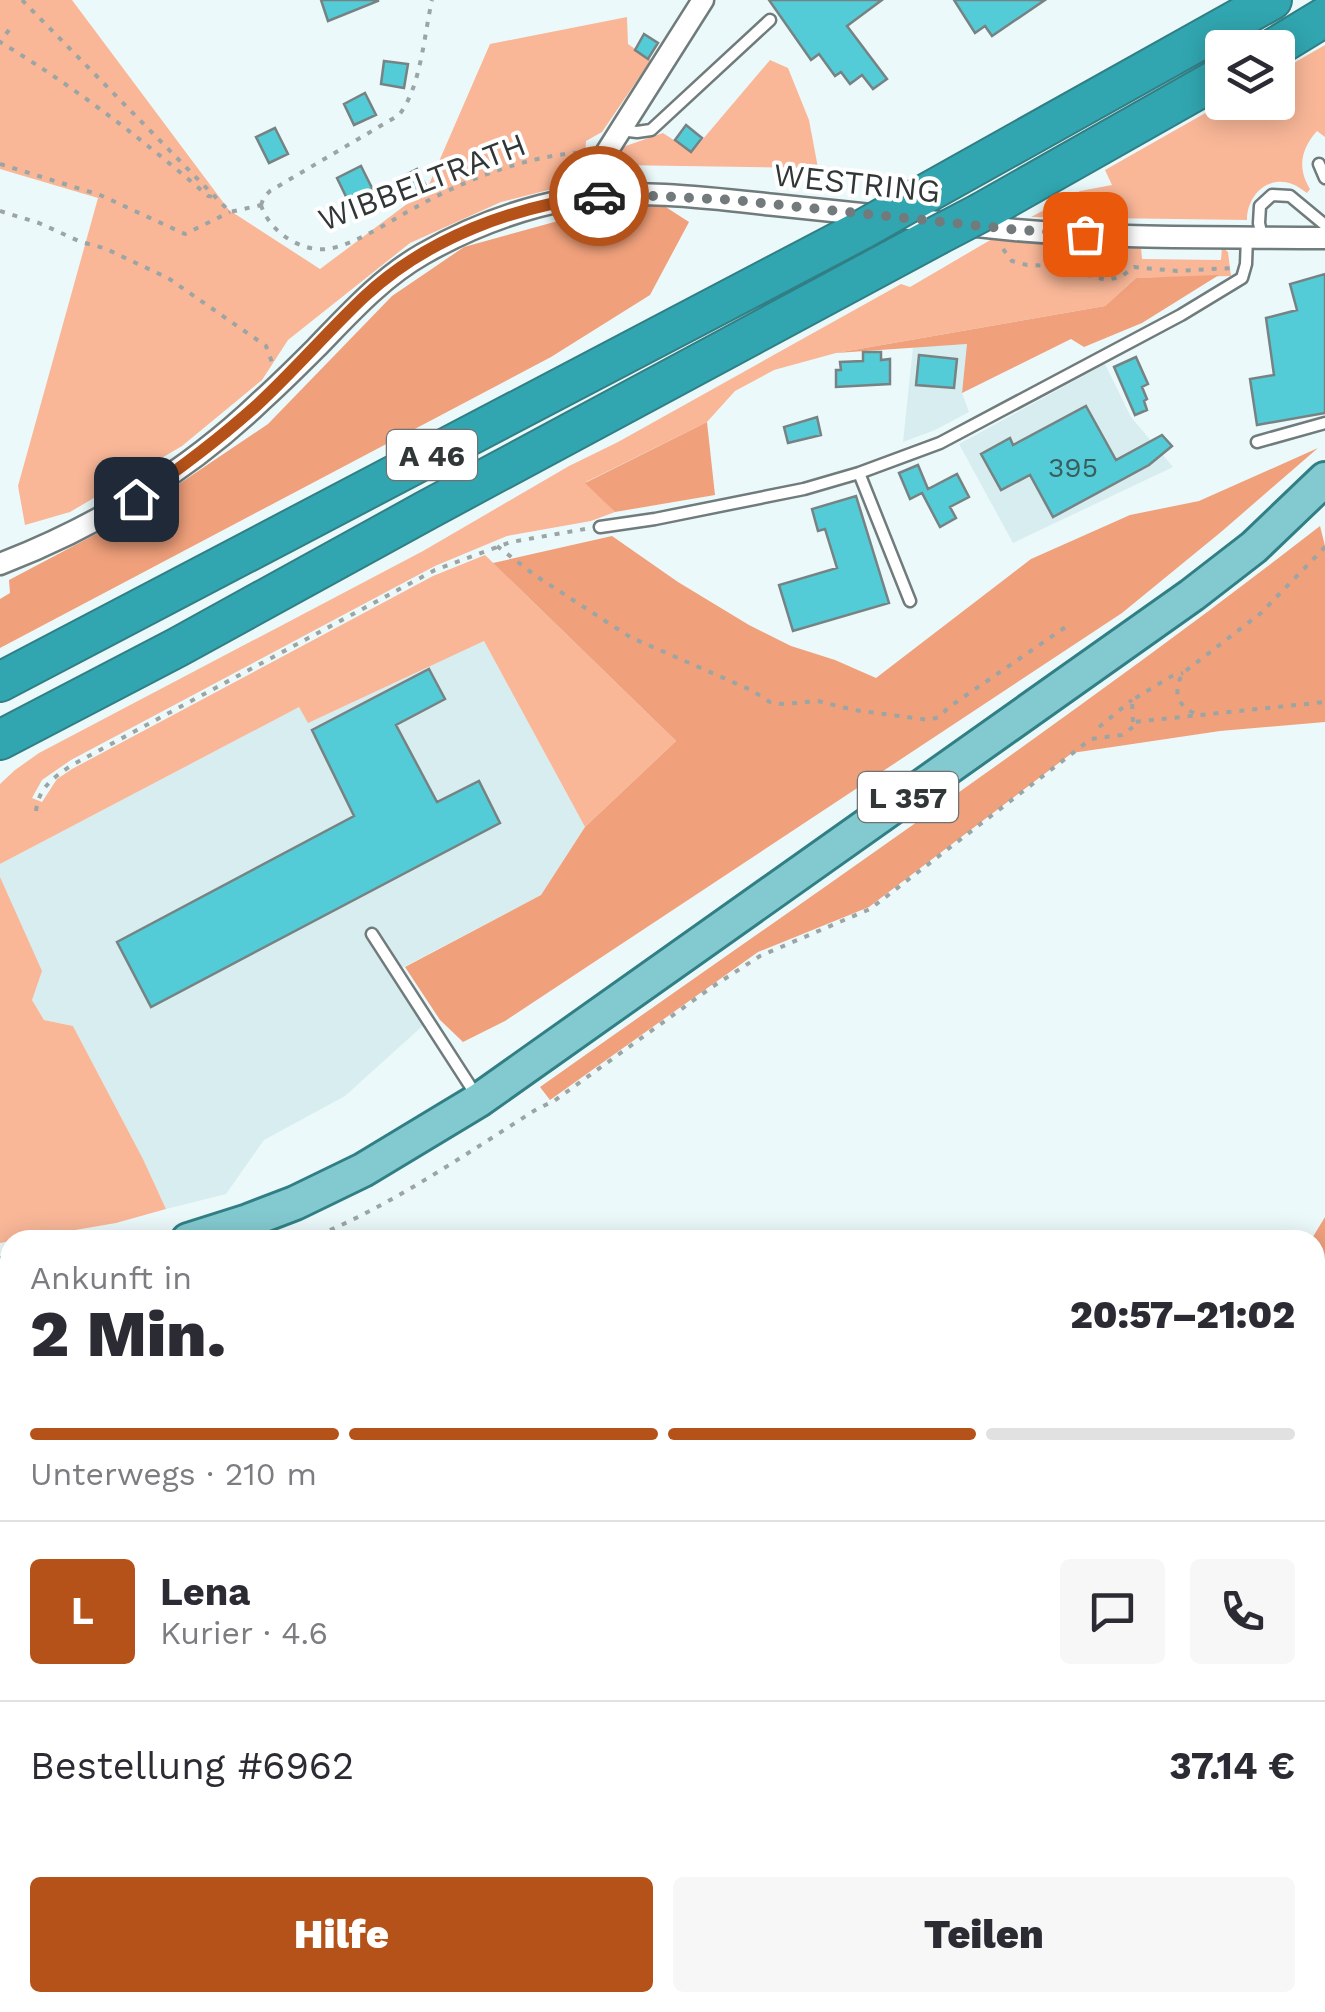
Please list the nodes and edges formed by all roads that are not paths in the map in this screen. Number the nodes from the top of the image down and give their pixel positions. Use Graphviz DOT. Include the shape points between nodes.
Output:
graph roads {
  1 [pos="703,0"];
  2 [pos="1272,0"];
  3 [pos="1325,17"];
  4 [pos="770,20"];
  5 [pos="1295,35"];
  6 [pos="1205,86"];
  7 [pos="618,130"];
  8 [pos="1319,164"];
  9 [pos="1325,178"];
  10 [pos="608,195"];
  11 [pos="987,219"];
  12 [pos="1325,225"];
  13 [pos="1254,237"];
  14 [pos="1325,238"];
  15 [pos="1325,423"];
  16 [pos="1256,442"];
  17 [pos="859,472"];
  18 [pos="1325,479"];
  19 [pos="600,527"];
  20 [pos="0,564"];
  21 [pos="910,601"];
  22 [pos="178,647"];
  23 [pos="0,682"];
  24 [pos="0,740"];
  25 [pos="0,763"];
  26 [pos="372,934"];
  27 [pos="480,1100"];
  28 [pos="221,1230"];
  1 -- 7 [label="street"];
  2 -- 23 [label="highway, A 46, bridge" via="864,228"];
  3 -- 5 [label="highway"];
  4 -- 7 [label="lane" via="651,130"];
  6 -- 11 [label="highway, A 46"];
  7 -- 10 [label="street" via="604,162"];
  8 -- 9 [label="lane"];
  10 -- 11 [label="street, WESTRING"];
  10 -- 20 [label="street, WESTRING" via="487,221 419,256 365,296 200,454 136,499"];
  11 -- 13 [label="street, WESTRING" via="1085,234"];
  11 -- 22 [label="highway, A 46, bridge" via="936,236"];
  12 -- 13 [label="lane" via="1290,196 1272,195 1260,206"];
  13 -- 14 [label="street, WESTRING"];
  13 -- 17 [label="lane" via="1242,278 1181,315 940,442"];
  15 -- 16 [label="lane"];
  17 -- 19 [label="lane" via="804,490"];
  17 -- 21 [label="lane"];
  18 -- 27 [label="main road, L 357" via="1192,595"];
  22 -- 24 [label="highway, A 46"];
  22 -- 25 [label="highway"];
  26 -- 27 [label="lane"];
  27 -- 28 [label="main road, L 357" via="363,1170"];
}
